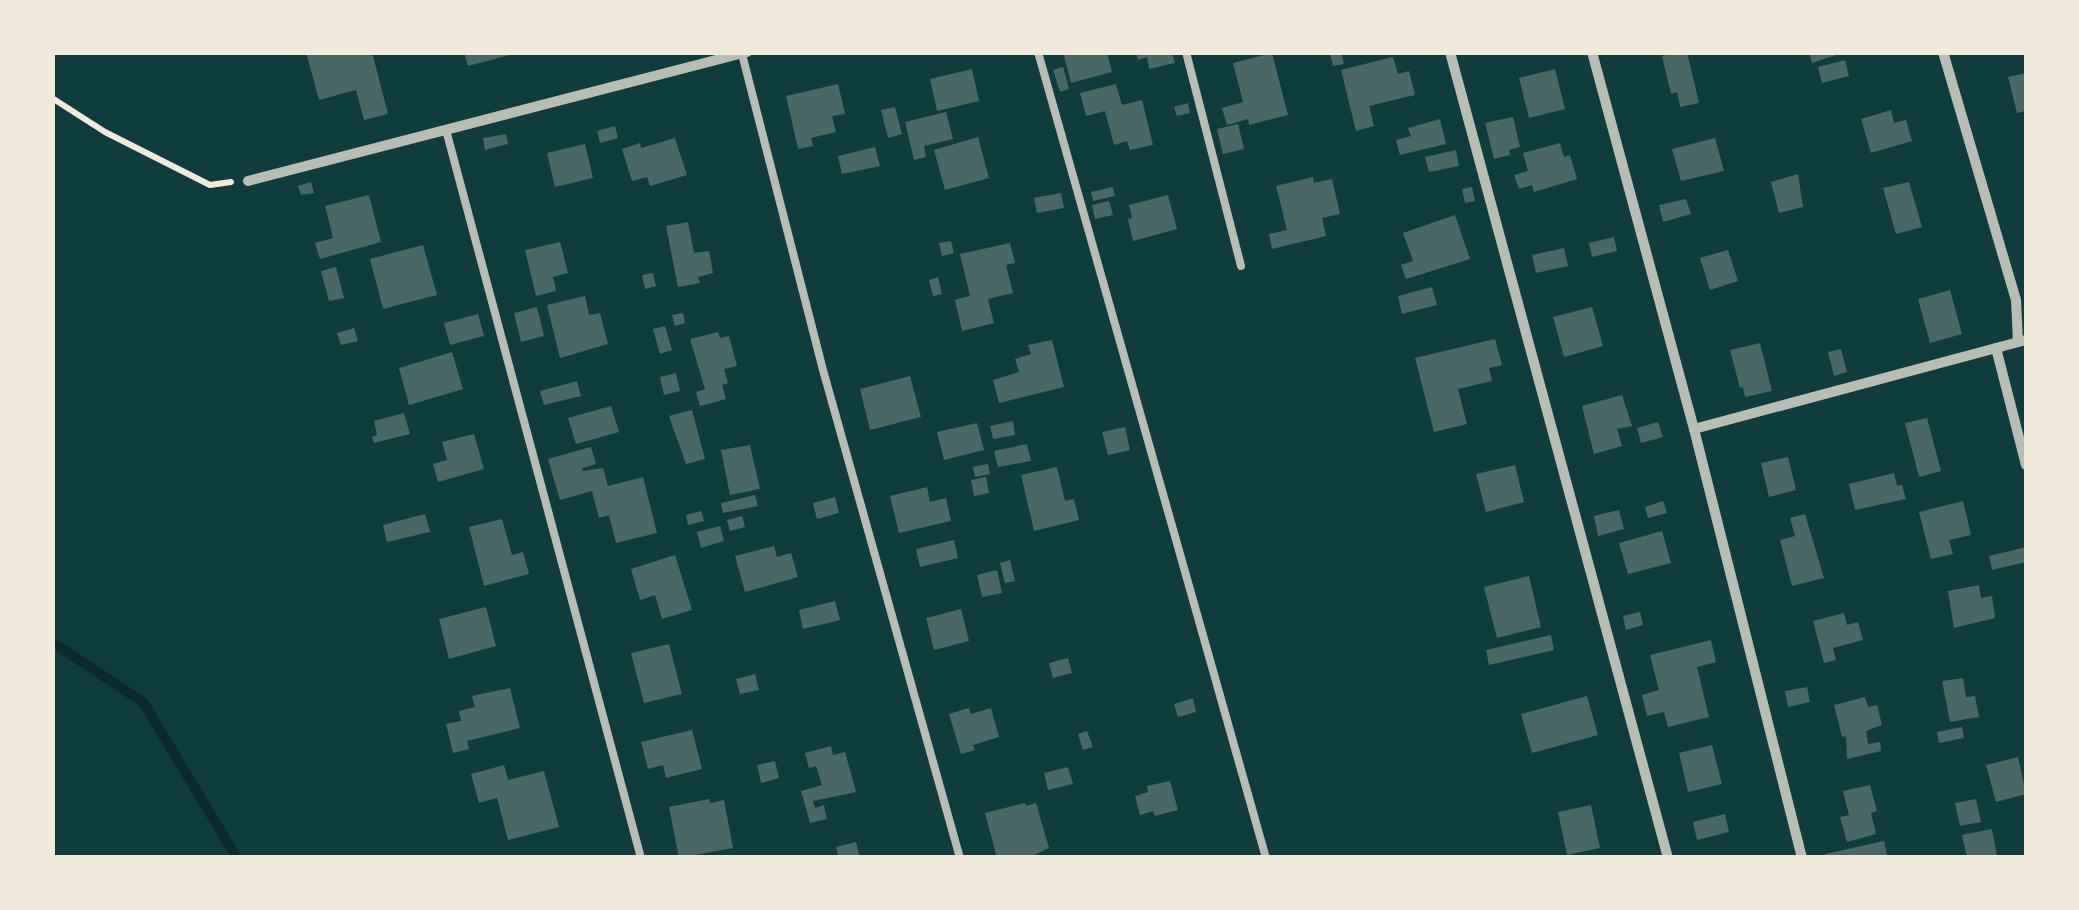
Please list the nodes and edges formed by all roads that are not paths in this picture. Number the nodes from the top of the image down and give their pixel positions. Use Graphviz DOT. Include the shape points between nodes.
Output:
graph roads {
  1 [pos="1038,52"];
  2 [pos="1186,52"];
  3 [pos="1450,52"];
  4 [pos="1592,52"];
  5 [pos="1943,52"];
  6 [pos="744,53"];
  7 [pos="446,130"];
  8 [pos="248,181"];
  9 [pos="1240,266"];
  10 [pos="2022,341"];
  11 [pos="1996,348"];
  12 [pos="1694,429"];
  13 [pos="2026,465"];
  14 [pos="641,858"];
  15 [pos="960,858"];
  16 [pos="1266,858"];
  17 [pos="1668,858"];
  18 [pos="1802,858"];
  1 -- 16 [label="lane"];
  2 -- 9 [label="lane"];
  3 -- 17 [label="street"];
  4 -- 12 [label="street"];
  5 -- 10 [label="street" via="2016,300"];
  6 -- 7 [label="street"];
  6 -- 15 [label="lane" via="823,370"];
  7 -- 8 [label="street"];
  7 -- 14 [label="lane"];
  10 -- 11 [label="street"];
  11 -- 12 [label="street"];
  11 -- 13 [label="street"];
  12 -- 18 [label="street"];
}
